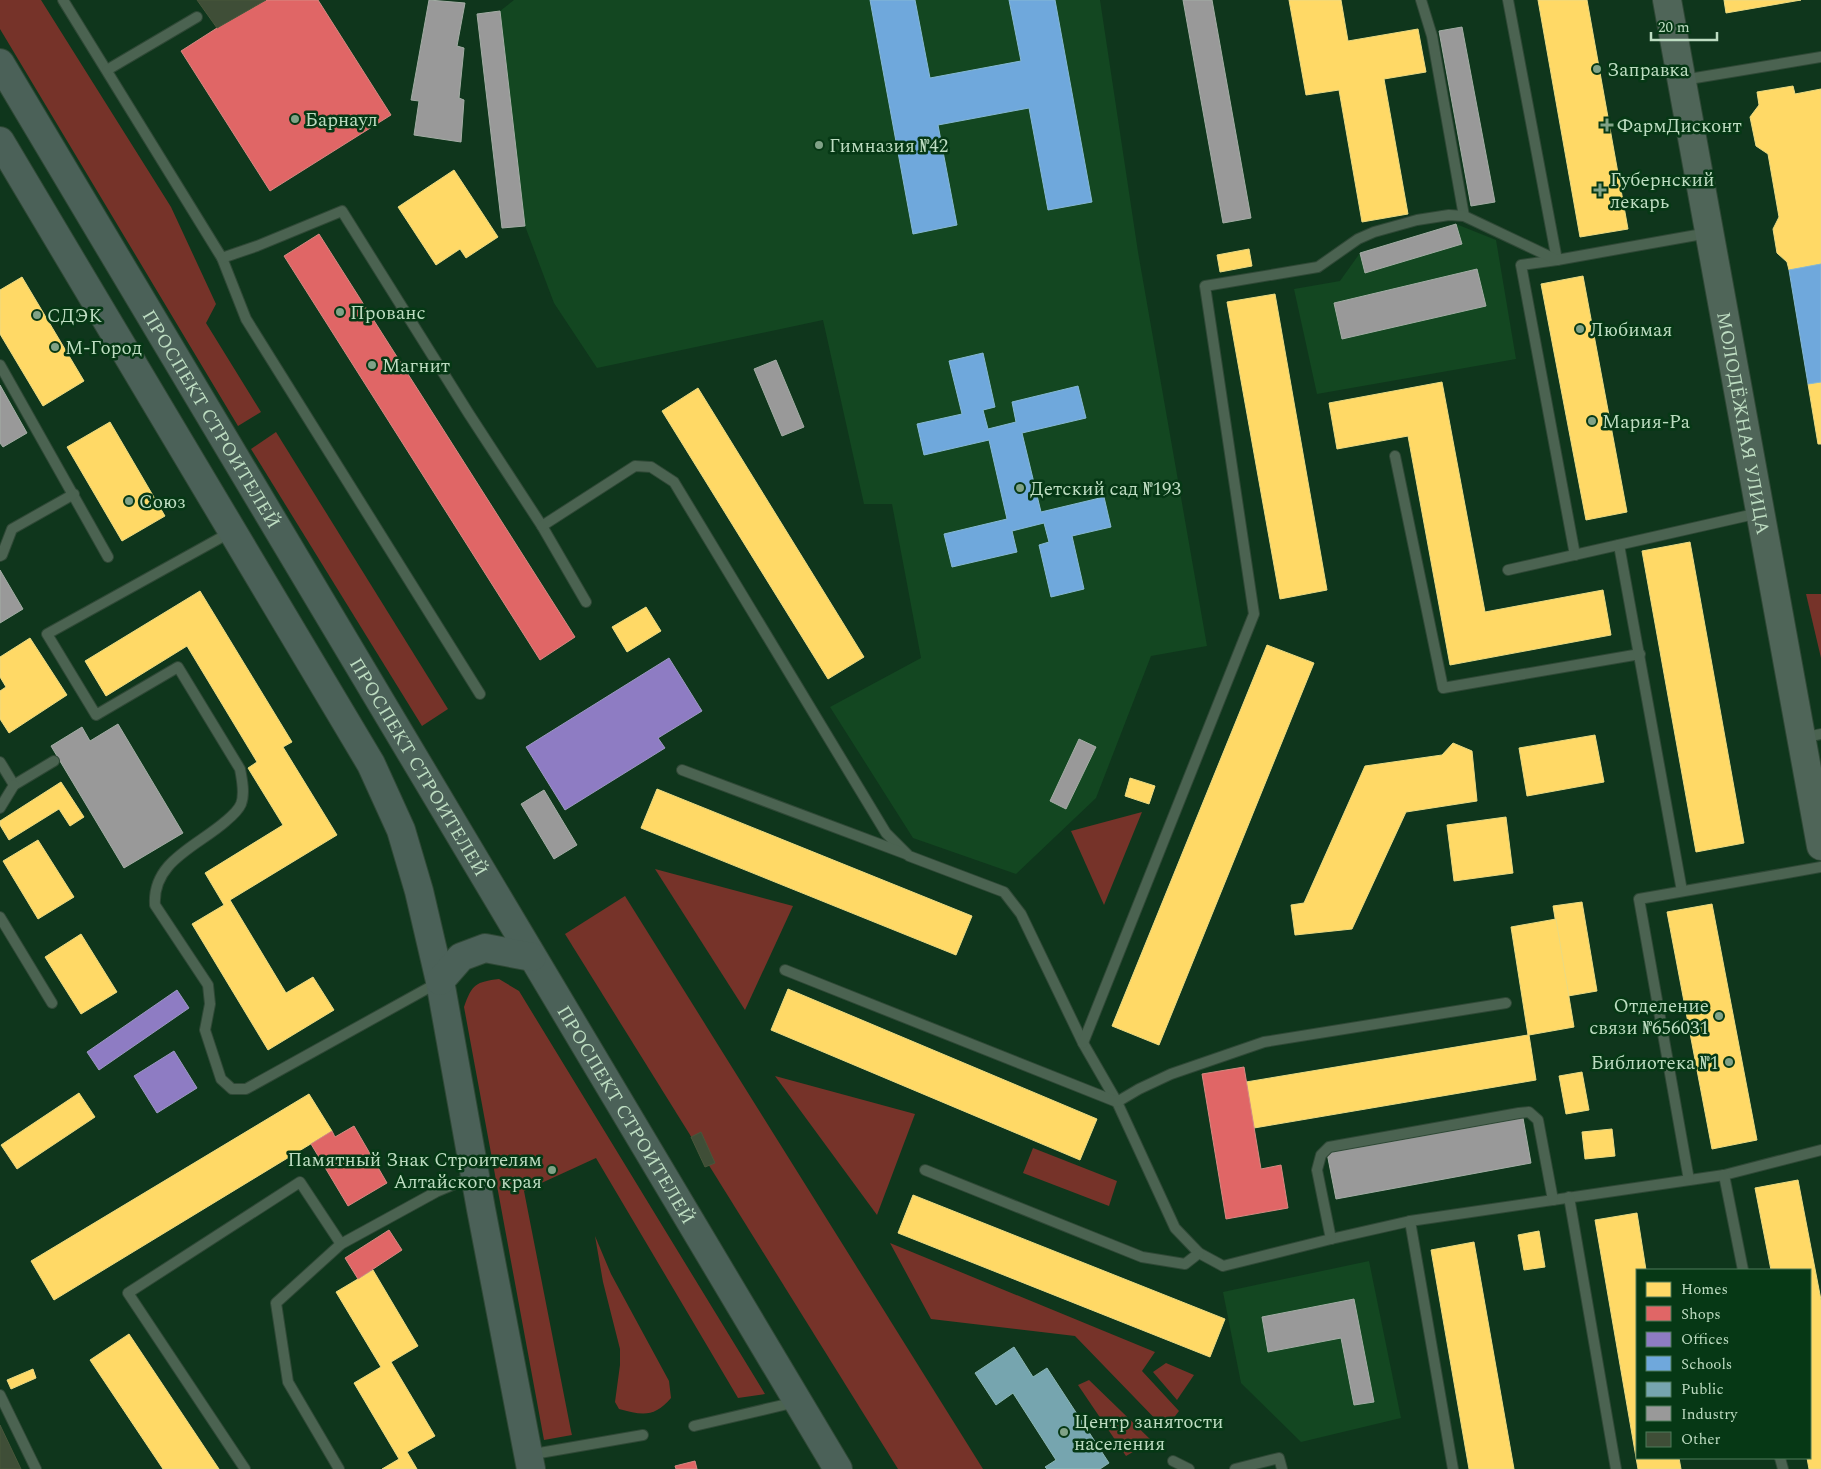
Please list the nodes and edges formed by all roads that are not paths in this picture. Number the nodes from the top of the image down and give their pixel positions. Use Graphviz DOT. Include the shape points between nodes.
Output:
graph roads {
  1 [pos="64,0"];
  2 [pos="1421,0"];
  3 [pos="1508,0"];
  4 [pos="1667,0"];
  5 [pos="197,17"];
  6 [pos="1821,58"];
  7 [pos="0,63"];
  8 [pos="107,70"];
  9 [pos="1682,80"];
  10 [pos="0,140"];
  11 [pos="1464,216"];
  12 [pos="1709,232"];
  13 [pos="222,258"];
  14 [pos="1557,260"];
  15 [pos="0,364"];
  16 [pos="1395,456"];
  17 [pos="74,494"];
  18 [pos="1760,513"];
  19 [pos="542,526"];
  20 [pos="233,531"];
  21 [pos="1619,545"];
  22 [pos="1575,555"];
  23 [pos="0,556"];
  24 [pos="108,557"];
  25 [pos="1508,570"];
  26 [pos="586,602"];
  27 [pos="1640,654"];
  28 [pos="480,694"];
  29 [pos="1811,736"];
  30 [pos="54,761"];
  31 [pos="0,762"];
  32 [pos="682,770"];
  33 [pos="14,785"];
  34 [pos="0,808"];
  35 [pos="1821,846"];
  36 [pos="909,856"];
  37 [pos="1821,867"];
  38 [pos="1682,891"];
  39 [pos="0,917"];
  40 [pos="532,957"];
  41 [pos="785,970"];
  42 [pos="440,981"];
  43 [pos="1506,1002"];
  44 [pos="52,1003"];
  45 [pos="1084,1043"];
  46 [pos="1117,1102"];
  47 [pos="1821,1150"];
  48 [pos="925,1170"];
  49 [pos="475,1175"];
  50 [pos="1724,1175"];
  51 [pos="1689,1180"];
  52 [pos="1568,1197"];
  53 [pos="1553,1200"];
  54 [pos="1410,1221"];
  55 [pos="1331,1239"];
  56 [pos="341,1244"];
  57 [pos="1199,1253"];
  58 [pos="1743,1269"];
  59 [pos="0,1395"];
  60 [pos="797,1401"];
  61 [pos="694,1426"];
  62 [pos="643,1435"];
  63 [pos="1173,1460"];
  64 [pos="530,1462"];
  65 [pos="36,1469"];
  66 [pos="245,1469"];
  67 [pos="339,1469"];
  68 [pos="838,1469"];
  69 [pos="1189,1469"];
  70 [pos="1235,1469"];
  71 [pos="1282,1469"];
  72 [pos="1453,1469"];
  73 [pos="1616,1469"];
  1 -- 8 [label="lane"];
  2 -- 11 [label="lane" via="1432,36"];
  3 -- 14 [label="lane"];
  4 -- 9 [label="street, МОЛОДЁЖНАЯ УЛИЦА"];
  5 -- 8 [label="lane"];
  6 -- 9 [label="lane"];
  7 -- 40 [label="main road, ПРОСПЕКТ СТРОИТЕЛЕЙ"];
  8 -- 13 [label="lane"];
  9 -- 12 [label="street, МОЛОДЁЖНАЯ УЛИЦА"];
  10 -- 20 [label="main road, ПРОСПЕКТ СТРОИТЕЛЕЙ"];
  11 -- 14 [label="lane"];
  11 -- 45 [label="lane" via="1417,220 1374,232 1358,239 1318,267 1204,286 1254,614"];
  12 -- 14 [label="lane"];
  12 -- 18 [label="street, МОЛОДЁЖНАЯ УЛИЦА"];
  13 -- 19 [label="lane" via="342,211"];
  13 -- 28 [label="lane" via="246,319"];
  14 -- 22 [label="lane" via="1521,265"];
  15 -- 17 [label="lane"];
  16 -- 27 [label="lane" via="1443,688"];
  17 -- 23 [label="lane" via="12,529"];
  17 -- 24 [label="lane"];
  18 -- 21 [label="lane"];
  18 -- 29 [label="street, МОЛОДЁЖНАЯ УЛИЦА"];
  19 -- 26 [label="lane"];
  19 -- 36 [label="lane" via="635,466 651,467 674,482 886,833"];
  20 -- 42 [label="main road, ПРОСПЕКТ СТРОИТЕЛЕЙ" via="371,764 401,830"];
  20 -- 42 [label="lane" via="47,634 96,716 178,667 240,769 242,802 236,813 174,860 160,877 154,892 155,905 208,985 210,1004 205,1030 221,1079 232,1089 246,1089"];
  21 -- 22 [label="lane"];
  21 -- 27 [label="lane"];
  22 -- 25 [label="lane"];
  27 -- 38 [label="lane"];
  29 -- 35 [label="street, МОЛОДЁЖНАЯ УЛИЦА"];
  30 -- 33 [label="lane"];
  31 -- 33 [label="lane"];
  32 -- 36 [label="lane"];
  33 -- 34 [label="lane"];
  36 -- 45 [label="lane" via="1004,892 1021,914"];
  37 -- 38 [label="lane"];
  38 -- 51 [label="lane" via="1639,899"];
  39 -- 44 [label="lane"];
  40 -- 42 [label="main road" via="485,948 461,957"];
  40 -- 60 [label="main road, ПРОСПЕКТ СТРОИТЕЛЕЙ"];
  41 -- 46 [label="lane"];
  42 -- 49 [label="main road, ПРОСПЕКТ СТРОИТЕЛЕЙ"];
  43 -- 46 [label="lane" via="1264,1042 1171,1074"];
  45 -- 46 [label="lane"];
  46 -- 57 [label="lane" via="1174,1228"];
  47 -- 50 [label="lane"];
  48 -- 57 [label="lane" via="1142,1257 1185,1264"];
  49 -- 56 [label="lane" via="436,1192"];
  49 -- 64 [label="main road, ПРОСПЕКТ СТРОИТЕЛЕЙ"];
  50 -- 51 [label="lane"];
  50 -- 58 [label="lane"];
  51 -- 52 [label="lane"];
  52 -- 53 [label="lane"];
  52 -- 73 [label="lane"];
  53 -- 54 [label="lane"];
  53 -- 55 [label="lane" via="1538,1120 1529,1112 1519,1112 1329,1147 1321,1154 1317,1170"];
  54 -- 55 [label="lane"];
  54 -- 72 [label="lane"];
  55 -- 57 [label="lane" via="1223,1266"];
  56 -- 66 [label="lane" via="300,1182 128,1294"];
  56 -- 67 [label="lane" via="276,1303 288,1382"];
  59 -- 65 [label="lane"];
  60 -- 61 [label="lane"];
  60 -- 68 [label="main road, ПРОСПЕКТ СТРОИТЕЛЕЙ"];
  62 -- 64 [label="lane"];
  63 -- 69 [label="lane"];
  70 -- 71 [label="lane" via="1279,1458"];
}
